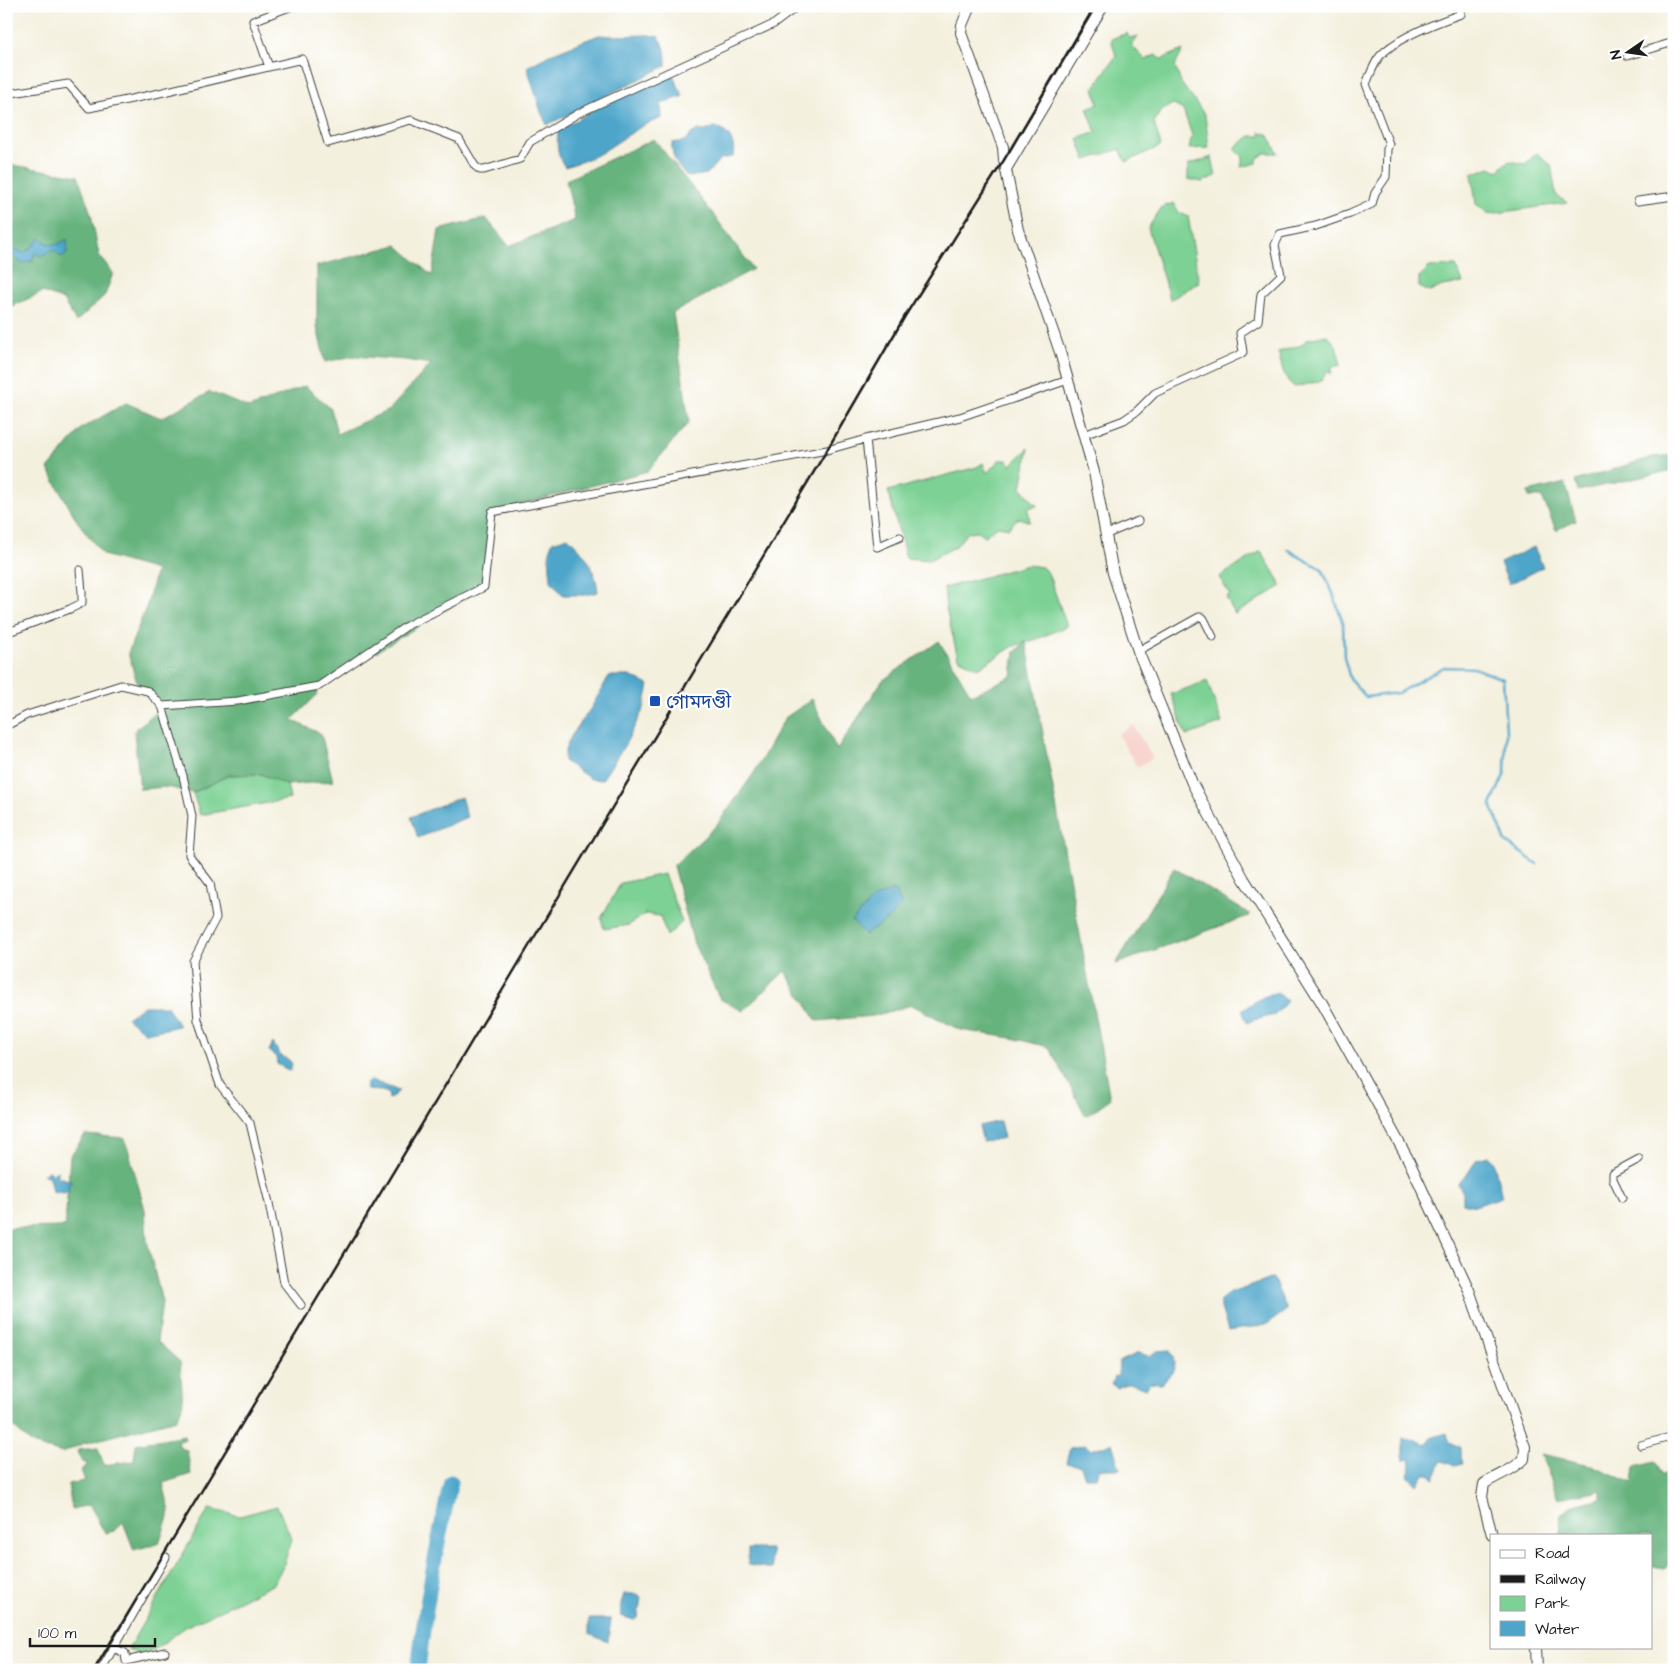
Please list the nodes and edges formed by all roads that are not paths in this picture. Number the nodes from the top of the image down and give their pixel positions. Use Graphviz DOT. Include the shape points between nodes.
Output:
graph roads {
  1 [pos="292,6"];
  2 [pos="798,6"];
  3 [pos="970,6"];
  4 [pos="1103,6"];
  5 [pos="1458,6"];
  6 [pos="1674,42"];
  7 [pos="1627,56"];
  8 [pos="268,67"];
  9 [pos="6,94"];
  10 [pos="1006,169"];
  11 [pos="1674,196"];
  12 [pos="1638,201"];
  13 [pos="1068,380"];
  14 [pos="1084,435"];
  15 [pos="866,439"];
  16 [pos="1138,521"];
  17 [pos="1107,534"];
  18 [pos="900,537"];
  19 [pos="80,570"];
  20 [pos="6,633"];
  21 [pos="1213,637"];
  22 [pos="1138,650"];
  23 [pos="162,706"];
  24 [pos="6,726"];
  25 [pos="1639,1159"];
  26 [pos="1622,1198"];
  27 [pos="301,1304"];
  28 [pos="1674,1436"];
  29 [pos="1641,1446"];
  30 [pos="1492,1534"];
  31 [pos="166,1556"];
  32 [pos="113,1648"];
  33 [pos="1536,1648"];
  34 [pos="165,1652"];
  35 [pos="101,1670"];
  36 [pos="1537,1670"];
  1 -- 8 [label="street" via="253,21"];
  2 -- 8 [label="street" via="774,24 579,113 530,142 520,159 484,170 476,166 458,139 411,120 328,143 302,59"];
  3 -- 10 [label="main road" via="961,33 1003,147"];
  4 -- 10 [label="main road"];
  5 -- 14 [label="street" via="1460,14 1400,40 1379,56 1366,84 1389,144 1386,177 1372,204 1316,226 1280,234 1275,245 1281,275 1261,294 1258,320 1240,333 1243,352 1155,393 1137,412 1124,420"];
  6 -- 7 [label="street"];
  8 -- 9 [label="street" via="89,108 68,84"];
  10 -- 13 [label="main road" via="1018,230"];
  11 -- 12 [label="street"];
  13 -- 14 [label="main road"];
  13 -- 15 [label="street" via="960,417"];
  14 -- 17 [label="main road"];
  15 -- 18 [label="street" via="876,547"];
  15 -- 23 [label="street" via="827,450 492,512 484,586 408,625 319,686 238,701"];
  16 -- 17 [label="street"];
  17 -- 22 [label="main road" via="1113,573"];
  19 -- 20 [label="street" via="82,603"];
  21 -- 22 [label="street" via="1204,619 1199,617"];
  22 -- 30 [label="main road" via="1192,782 1244,879 1354,1059 1408,1159 1469,1290 1525,1447 1524,1459 1517,1467 1484,1484 1482,1497"];
  23 -- 24 [label="street" via="148,691 121,685 27,715"];
  23 -- 27 [label="street" via="192,816 188,855 210,883 216,918 193,960 198,1020 220,1085 250,1123 284,1283"];
  25 -- 26 [label="street" via="1613,1173"];
  28 -- 29 [label="street"];
  31 -- 32 [label="street"];
  32 -- 34 [label="street" via="125,1653 126,1661"];
  32 -- 35 [label="street"];
  33 -- 36 [label="main road"];
}
